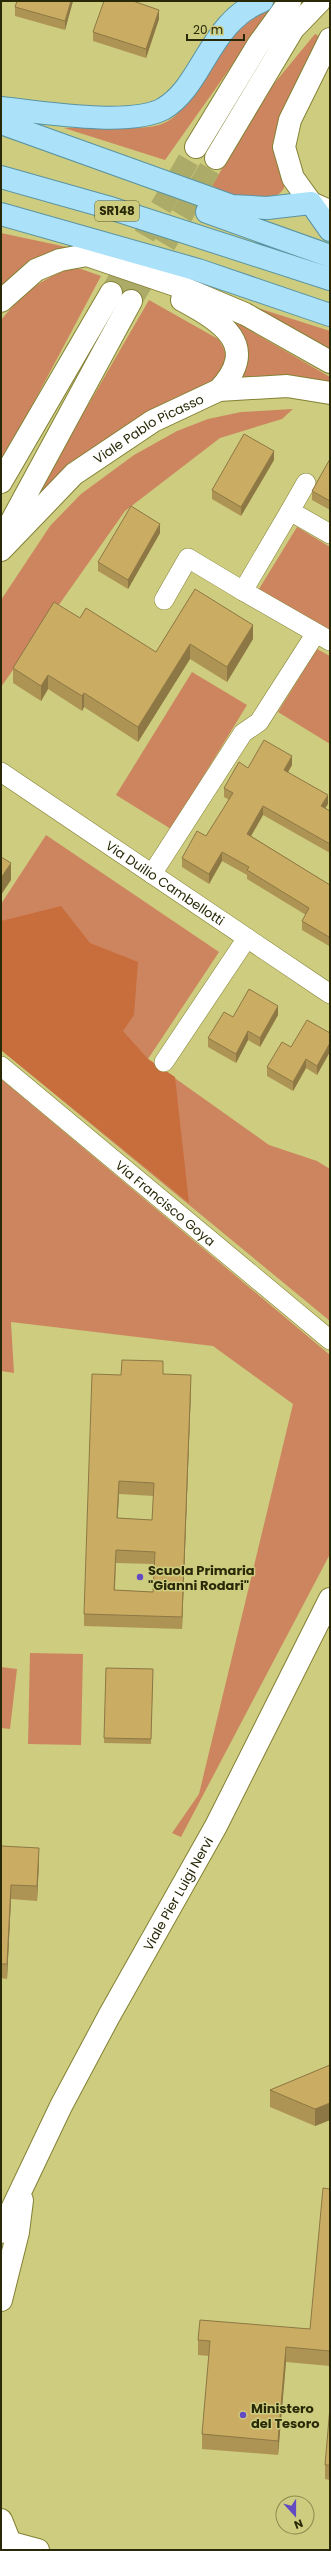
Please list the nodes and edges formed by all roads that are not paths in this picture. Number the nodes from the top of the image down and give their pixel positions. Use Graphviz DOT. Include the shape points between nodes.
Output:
graph roads {
  1 [pos="262,1"];
  2 [pos="290,1"];
  3 [pos="320,1"];
  4 [pos="330,39"];
  5 [pos="1,108"];
  6 [pos="1,123"];
  7 [pos="1,139"];
  8 [pos="196,147"];
  9 [pos="216,158"];
  10 [pos="1,177"];
  11 [pos="320,208"];
  12 [pos="1,214"];
  13 [pos="330,230"];
  14 [pos="232,249"];
  15 [pos="330,256"];
  16 [pos="110,262"];
  17 [pos="330,279"];
  18 [pos="330,290"];
  19 [pos="111,292"];
  20 [pos="1,301"];
  21 [pos="131,301"];
  22 [pos="330,315"];
  23 [pos="330,362"];
  24 [pos="219,390"];
  25 [pos="330,393"];
  26 [pos="1,482"];
  27 [pos="306,483"];
  28 [pos="290,510"];
  29 [pos="330,534"];
  30 [pos="1,540"];
  31 [pos="1,550"];
  32 [pos="243,591"];
  33 [pos="164,600"];
  34 [pos="323,637"];
  35 [pos="1,772"];
  36 [pos="152,874"];
  37 [pos="247,938"];
  38 [pos="330,994"];
  39 [pos="164,1062"];
  40 [pos="1,1066"];
  41 [pos="330,1340"];
  42 [pos="330,1599"];
  43 [pos="23,2187"];
  44 [pos="1,2232"];
  45 [pos="1,2300"];
  46 [pos="1,2520"];
  47 [pos="12,2546"];
  48 [pos="38,2550"];
  1 -- 5 [label="main road" via="237,15 217,39 188,86 163,109 145,115 118,117"];
  2 -- 8 [label="street" via="249,58"];
  3 -- 9 [label="street" via="293,29"];
  4 -- 11 [label="street" via="290,120 284,147 293,178"];
  6 -- 11 [label="main road" via="232,206"];
  7 -- 15 [label="main road"];
  10 -- 14 [label="main road, SR148" via="107,207"];
  11 -- 13 [label="main road"];
  12 -- 22 [label="main road" via="198,270"];
  14 -- 17 [label="main road, SR148"];
  14 -- 18 [label="main road, SR148"];
  16 -- 20 [label="street" via="87,255 60,260 36,270"];
  16 -- 23 [label="street" via="245,314"];
  16 -- 24 [label="street" via="222,324 234,339 236,357 231,377"];
  19 -- 26 [label="street"];
  21 -- 30 [label="street"];
  24 -- 25 [label="street, Viale Pablo Picasso" via="287,386"];
  24 -- 31 [label="street, Viale Pablo Picasso" via="154,421 74,474"];
  27 -- 28 [label="street"];
  28 -- 29 [label="street"];
  28 -- 32 [label="street"];
  32 -- 33 [label="street" via="188,558"];
  32 -- 34 [label="street"];
  34 -- 36 [label="street" via="259,722 243,733"];
  35 -- 36 [label="street, Via Duilio Cambellotti"];
  36 -- 37 [label="street, Via Duilio Cambellotti"];
  37 -- 38 [label="street, Via Duilio Cambellotti"];
  37 -- 39 [label="street"];
  40 -- 41 [label="street, Via Francisco Goya"];
  42 -- 43 [label="street, Viale Pier Luigi Nervi" via="216,1826 105,2023 36,2155"];
  43 -- 44 [label="street, Viale Pier Luigi Nervi"];
  43 -- 45 [label="street, Viale Pier Luigi Nervi" via="18,2232"];
  46 -- 47 [label="street"];
  47 -- 48 [label="street"];
}
